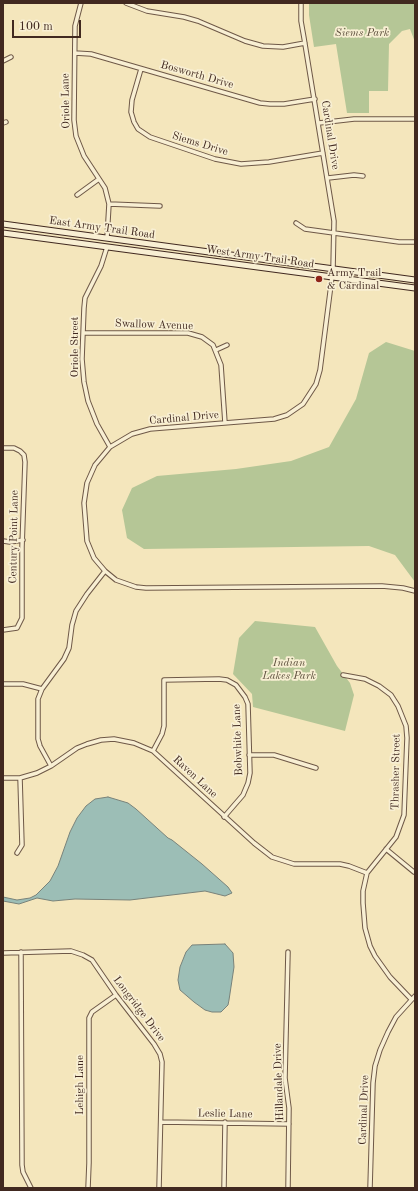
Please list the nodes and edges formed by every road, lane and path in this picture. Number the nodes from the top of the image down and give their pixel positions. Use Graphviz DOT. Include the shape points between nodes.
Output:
graph roads {
  1 [pos="80,3"];
  2 [pos="126,3"];
  3 [pos="301,3"];
  4 [pos="305,43"];
  5 [pos="75,53"];
  6 [pos="11,57"];
  7 [pos="3,61"];
  8 [pos="141,69"];
  9 [pos="315,99"];
  10 [pos="415,119"];
  11 [pos="319,123"];
  12 [pos="323,153"];
  13 [pos="363,176"];
  14 [pos="328,178"];
  15 [pos="99,179"];
  16 [pos="77,195"];
  17 [pos="110,204"];
  18 [pos="160,206"];
  19 [pos="296,223"];
  20 [pos="3,224"];
  21 [pos="3,233"];
  22 [pos="335,233"];
  23 [pos="107,238"];
  24 [pos="415,242"];
  25 [pos="107,247"];
  26 [pos="197,251"];
  27 [pos="197,259"];
  28 [pos="333,269"];
  29 [pos="332,277"];
  30 [pos="415,280"];
  31 [pos="415,288"];
  32 [pos="83,333"];
  33 [pos="227,345"];
  34 [pos="216,350"];
  35 [pos="225,423"];
  36 [pos="110,447"];
  37 [pos="3,448"];
  38 [pos="23,540"];
  39 [pos="3,541"];
  40 [pos="105,571"];
  41 [pos="415,592"];
  42 [pos="3,630"];
  43 [pos="343,675"];
  44 [pos="3,684"];
  45 [pos="42,689"];
  46 [pos="153,751"];
  47 [pos="250,755"];
  48 [pos="51,766"];
  49 [pos="316,768"];
  50 [pos="3,778"];
  51 [pos="20,778"];
  52 [pos="224,817"];
  53 [pos="386,849"];
  54 [pos="17,853"];
  55 [pos="414,872"];
  56 [pos="367,874"];
  57 [pos="21,952"];
  58 [pos="288,952"];
  59 [pos="3,953"];
  60 [pos="116,995"];
  61 [pos="415,996"];
  62 [pos="411,1000"];
  63 [pos="161,1122"];
  64 [pos="225,1122"];
  65 [pos="289,1124"];
  66 [pos="31,1188"];
  67 [pos="88,1188"];
  68 [pos="159,1188"];
  69 [pos="224,1188"];
  70 [pos="288,1188"];
  71 [pos="370,1188"];
  1 -- 5 [label="street, Oriole Lane" via="75,26"];
  2 -- 4 [label="street" via="147,11 198,21 263,46 283,47"];
  3 -- 4 [label="street, Cardinal Drive"];
  4 -- 9 [label="street, Cardinal Drive"];
  5 -- 8 [label="street, Bosworth Drive" via="91,54"];
  5 -- 15 [label="street, Oriole Lane" via="75,129 84,156"];
  6 -- 7 [label="street"];
  8 -- 9 [label="street, Bosworth Drive" via="260,103 284,104"];
  8 -- 12 [label="street, Siems Drive" via="131,112 138,128 150,138 214,159 241,164"];
  9 -- 11 [label="street, Cardinal Drive"];
  10 -- 11 [label="street" via="354,119"];
  11 -- 12 [label="street, Cardinal Drive"];
  12 -- 14 [label="street, Cardinal Drive"];
  13 -- 14 [label="street" via="354,174"];
  14 -- 22 [label="street, Cardinal Drive"];
  15 -- 16 [label="street"];
  15 -- 17 [label="street, Oriole Lane"];
  17 -- 18 [label="street"];
  17 -- 23 [label="street, Oriole Lane"];
  19 -- 22 [label="street" via="305,229"];
  20 -- 23 [label="main road, East Army Trail Road"];
  21 -- 25 [label="main road, East Army Trail Road"];
  22 -- 24 [label="street"];
  22 -- 28 [label="street, Cardinal Drive"];
  23 -- 26 [label="main road, East Army Trail Road"];
  25 -- 27 [label="main road, East Army Trail Road"];
  25 -- 32 [label="street, Oriole Street" via="86,298"];
  26 -- 28 [label="main road, West Army Trail Road"];
  27 -- 29 [label="main road, West Army Trail Road"];
  28 -- 29 [label="street, Cardinal Drive"];
  28 -- 30 [label="main road, West Army Trail Road"];
  29 -- 31 [label="main road, West Army Trail Road"];
  29 -- 35 [label="street, Cardinal Drive" via="320,370 316,384 303,404 274,419"];
  32 -- 34 [label="street, Swallow Avenue" via="188,333 202,337"];
  32 -- 36 [label="street, Oriole Street" via="82,370 88,401"];
  33 -- 34 [label="street"];
  34 -- 35 [label="street" via="221,365"];
  35 -- 36 [label="street, Cardinal Drive" via="143,430 123,438"];
  36 -- 40 [label="street, Cardinal Drive" via="92,471 84,502 87,541 94,558"];
  37 -- 38 [label="street, Century Point Lane" via="14,448 24,455"];
  38 -- 39 [label="street"];
  38 -- 42 [label="street, Century Point Lane" via="22,618 16,628"];
  40 -- 41 [label="street, Cardinal Drive" via="124,583 146,588 382,586"];
  40 -- 45 [label="street" via="78,607 67,654"];
  43 -- 53 [label="street, Thrasher Street" via="365,679 391,695 406,725 405,812 399,832"];
  44 -- 45 [label="street" via="24,684"];
  45 -- 48 [label="street" via="37,705 38,739"];
  46 -- 47 [label="street, Bobwhite Lane" via="164,726 164,680 219,679 232,682 242,691 248,704"];
  46 -- 48 [label="street, Raven Lane" via="123,740 101,740 77,748"];
  46 -- 52 [label="street, Raven Lane"];
  47 -- 49 [label="street" via="274,755"];
  47 -- 52 [label="street, Bobwhite Lane" via="246,790"];
  48 -- 51 [label="street, Raven Lane" via="37,774"];
  50 -- 51 [label="street, Raven Lane"];
  51 -- 54 [label="street" via="22,845"];
  52 -- 56 [label="street, Raven Lane" via="263,851 278,860 301,864 340,864"];
  53 -- 55 [label="street"];
  53 -- 56 [label="street, Thrasher Street"];
  56 -- 62 [label="street, Thrasher Street" via="362,903 368,940 375,956"];
  57 -- 59 [label="street, Longridge Drive"];
  57 -- 60 [label="street, Longridge Drive" via="79,953 92,960"];
  57 -- 66 [label="street" via="22,1165"];
  58 -- 65 [label="street, Hillandale Drive" via="285,1078"];
  60 -- 63 [label="street, Longridge Drive" via="160,1054"];
  60 -- 67 [label="street, Lehigh Lane" via="92,1012 89,1018"];
  61 -- 62 [label="street, Cardinal Drive"];
  62 -- 71 [label="street, Cardinal Drive" via="396,1017 375,1066"];
  63 -- 64 [label="street, Leslie Lane"];
  63 -- 68 [label="street, Longridge Drive"];
  64 -- 65 [label="street, Leslie Lane"];
  64 -- 69 [label="street"];
  65 -- 70 [label="street, Hillandale Drive"];
}
